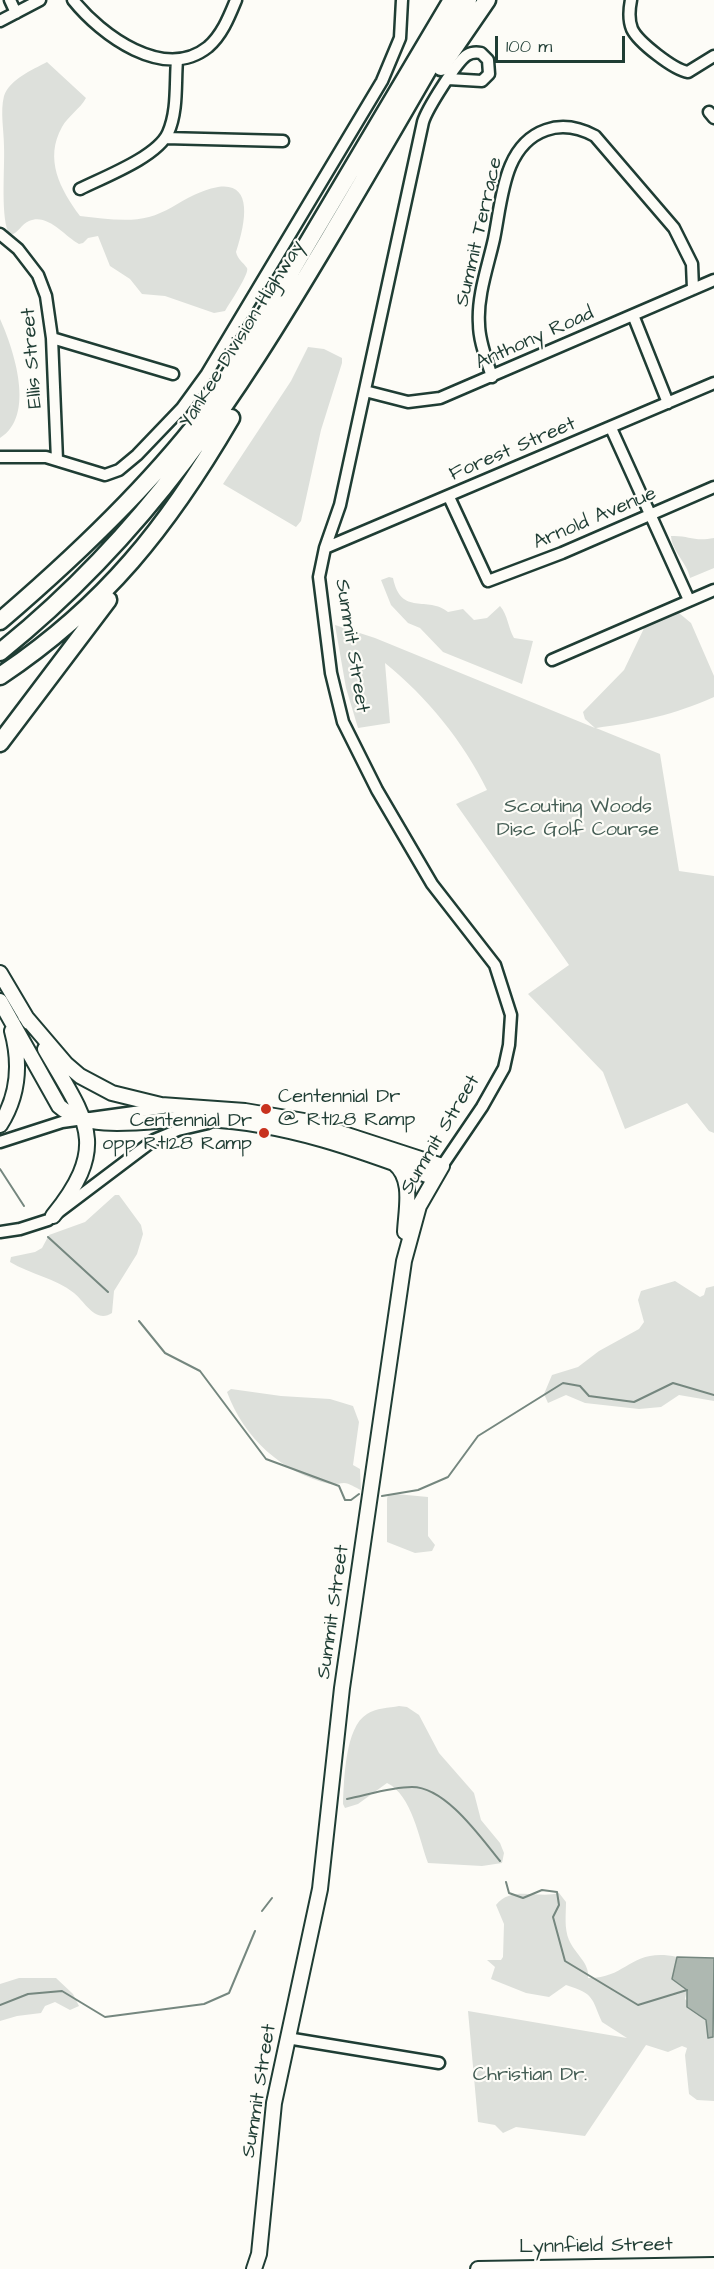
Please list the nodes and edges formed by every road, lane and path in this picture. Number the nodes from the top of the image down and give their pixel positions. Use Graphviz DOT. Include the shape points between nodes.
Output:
graph roads {
  1 [pos="10,0"];
  2 [pos="39,0"];
  3 [pos="73,0"];
  4 [pos="236,0"];
  5 [pos="402,0"];
  6 [pos="452,0"];
  7 [pos="468,0"];
  8 [pos="487,0"];
  9 [pos="631,0"];
  10 [pos="16,13"];
  11 [pos="0,21"];
  12 [pos="714,56"];
  13 [pos="177,60"];
  14 [pos="448,80"];
  15 [pos="172,120"];
  16 [pos="193,137"];
  17 [pos="165,138"];
  18 [pos="283,141"];
  19 [pos="363,182"];
  20 [pos="80,189"];
  21 [pos="0,234"];
  22 [pos="714,280"];
  23 [pos="693,289"];
  24 [pos="291,302"];
  25 [pos="633,315"];
  26 [pos="52,338"];
  27 [pos="173,374"];
  28 [pos="492,377"];
  29 [pos="714,383"];
  30 [pos="365,391"];
  31 [pos="668,403"];
  32 [pos="611,428"];
  33 [pos="0,458"];
  34 [pos="57,460"];
  35 [pos="714,487"];
  36 [pos="449,497"];
  37 [pos="652,516"];
  38 [pos="325,548"];
  39 [pos="137,557"];
  40 [pos="714,590"];
  41 [pos="688,600"];
  42 [pos="0,621"];
  43 [pos="0,652"];
  44 [pos="552,660"];
  45 [pos="0,676"];
  46 [pos="0,742"];
  47 [pos="0,973"];
  48 [pos="2,1005"];
  49 [pos="25,1016"];
  50 [pos="178,1107"];
  51 [pos="83,1118"];
  52 [pos="232,1121"];
  53 [pos="0,1125"];
  54 [pos="0,1142"];
  55 [pos="392,1162"];
  56 [pos="439,1172"];
  57 [pos="53,1216"];
  58 [pos="0,1232"];
  59 [pos="404,1261"];
  60 [pos="287,2038"];
  61 [pos="439,2063"];
  62 [pos="714,2265"];
  63 [pos="682,2267"];
  64 [pos="254,2269"];
  65 [pos="478,2269"];
  1 -- 10 [label="street"];
  2 -- 10 [label="street"];
  3 -- 13 [label="street" via="92,20 124,43"];
  4 -- 13 [label="street" via="214,40 200,52"];
  5 -- 34 [label="street, Yankee Division Highway" via="400,38 382,81 221,352 182,408 124,467 112,473 97,473"];
  6 -- 42 [label="highway, Yankee Division Highway" via="214,401 144,482"];
  7 -- 19 [label="highway, Yankee Division Highway"];
  8 -- 19 [label="highway"];
  9 -- 12 [label="street" via="629,18 634,32 663,59 688,72"];
  10 -- 11 [label="street"];
  13 -- 15 [label="street"];
  14 -- 30 [label="street, Summit Street" via="423,122"];
  15 -- 16 [label="street"];
  15 -- 17 [label="street"];
  16 -- 17 [label="street"];
  16 -- 18 [label="street"];
  17 -- 20 [label="street" via="150,152"];
  19 -- 24 [label="highway, Yankee Division Highway"];
  21 -- 26 [label="street, Ellis Street" via="18,249 44,285"];
  22 -- 23 [label="street, Anthony Road"];
  23 -- 25 [label="street, Anthony Road"];
  23 -- 28 [label="street, Summit Terrace" via="692,264 674,228 595,136 564,127 534,135 519,149 509,168 482,294 479,333"];
  24 -- 39 [label="highway" via="229,420 178,503"];
  24 -- 43 [label="highway, Yankee Division Highway" via="231,399 152,504 97,566"];
  25 -- 28 [label="street, Anthony Road"];
  25 -- 31 [label="street"];
  26 -- 27 [label="street"];
  26 -- 34 [label="street, Ellis Street"];
  28 -- 30 [label="street, Anthony Road" via="419,403"];
  29 -- 31 [label="street, Forest Street"];
  30 -- 38 [label="street, Summit Street" via="340,505"];
  31 -- 32 [label="street, Forest Street"];
  32 -- 36 [label="street, Forest Street"];
  32 -- 37 [label="street"];
  33 -- 34 [label="street" via="37,456"];
  35 -- 37 [label="street, Arnold Avenue"];
  36 -- 37 [label="street, Arnold Avenue" via="488,581"];
  36 -- 38 [label="street, Forest Street"];
  37 -- 41 [label="street"];
  38 -- 56 [label="street, Summit Street" via="319,577 321,609 343,722 432,884 495,965 511,1015 504,1068"];
  39 -- 45 [label="highway" via="77,618"];
  39 -- 46 [label="highway"];
  40 -- 41 [label="street"];
  41 -- 44 [label="street"];
  47 -- 49 [label="main road"];
  48 -- 51 [label="main road" via="59,1106"];
  48 -- 53 [label="main road" via="16,1046 18,1074 11,1103"];
  49 -- 50 [label="main road" via="50,1048 80,1076 124,1097"];
  49 -- 51 [label="main road"];
  50 -- 51 [label="street"];
  50 -- 56 [label="main road" via="245,1111 304,1121"];
  51 -- 52 [label="main road" via="102,1125 183,1119"];
  51 -- 54 [label="street"];
  51 -- 57 [label="main road" via="87,1136 85,1164 77,1185"];
  52 -- 55 [label="main road" via="300,1131"];
  52 -- 57 [label="street" via="192,1126 154,1140"];
  55 -- 56 [label="main road"];
  55 -- 59 [label="main road" via="405,1175 407,1184"];
  56 -- 59 [label="main road, Summit Street" via="413,1221"];
  57 -- 58 [label="street" via="34,1226"];
  59 -- 60 [label="main road, Summit Street" via="342,1688 320,1889"];
  60 -- 61 [label="street"];
  60 -- 64 [label="main road, Summit Street" via="274,2103 259,2254"];
  62 -- 63 [label="main road, Lynnfield Street"];
  63 -- 65 [label="main road, Lynnfield Street"];
}
